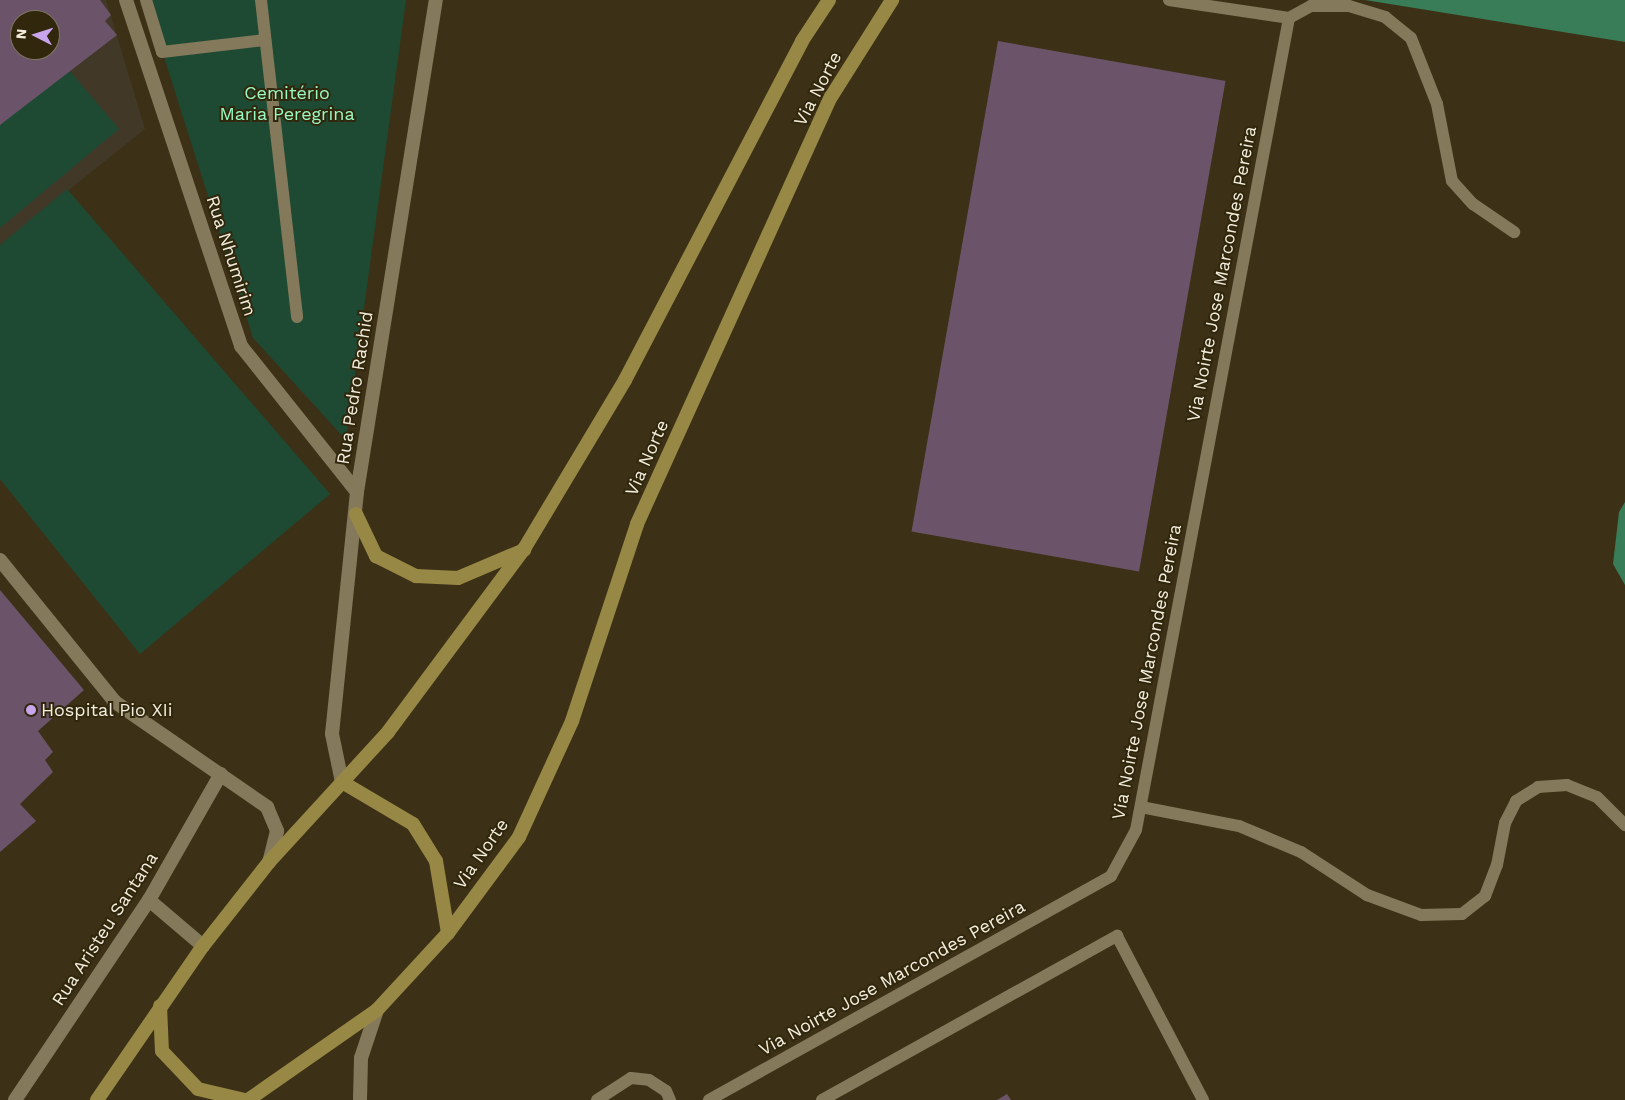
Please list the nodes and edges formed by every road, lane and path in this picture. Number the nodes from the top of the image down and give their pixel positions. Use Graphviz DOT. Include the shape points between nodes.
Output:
graph roads {
  1 [pos="126,0"];
  2 [pos="146,0"];
  3 [pos="261,0"];
  4 [pos="436,0"];
  5 [pos="829,0"];
  6 [pos="892,0"];
  7 [pos="1169,0"];
  8 [pos="1288,18"];
  9 [pos="264,40"];
  10 [pos="1514,232"];
  11 [pos="297,317"];
  12 [pos="358,492"];
  13 [pos="356,514"];
  14 [pos="524,549"];
  15 [pos="0,560"];
  16 [pos="221,774"];
  17 [pos="342,782"];
  18 [pos="1141,807"];
  19 [pos="1625,825"];
  20 [pos="269,862"];
  21 [pos="149,900"];
  22 [pos="448,933"];
  23 [pos="203,946"];
  24 [pos="160,1006"];
  25 [pos="377,1010"];
  26 [pos="16,1100"];
  27 [pos="96,1100"];
  28 [pos="246,1100"];
  29 [pos="360,1100"];
  30 [pos="597,1100"];
  31 [pos="670,1100"];
  32 [pos="709,1100"];
  33 [pos="822,1100"];
  34 [pos="1203,1100"];
  1 -- 12 [label="street, Rua Nhumirim" via="241,346"];
  2 -- 9 [label="lane" via="162,52"];
  3 -- 9 [label="lane"];
  4 -- 12 [label="street, Rua Pedro Rachid"];
  5 -- 14 [label="main road, Via Norte" via="802,41 625,380"];
  6 -- 22 [label="main road, Via Norte" via="830,97 637,524 572,721 519,837"];
  7 -- 8 [label="lane"];
  8 -- 10 [label="lane" via="1311,6 1349,6 1385,17 1411,38 1437,104 1452,181 1473,204"];
  8 -- 18 [label="lane, Via Noirte Jose Marcondes Pereira"];
  9 -- 11 [label="lane"];
  12 -- 13 [label="street, Rua Pedro Rachid"];
  13 -- 14 [label="main road" via="376,556 416,576 458,578"];
  13 -- 17 [label="street, Rua Pedro Rachid" via="332,734"];
  14 -- 17 [label="main road, Via Norte" via="388,732"];
  15 -- 16 [label="street" via="115,702 195,760"];
  16 -- 20 [label="street" via="267,807 277,831"];
  16 -- 21 [label="street, Rua Aristeu Santana"];
  17 -- 20 [label="main road, Via Norte"];
  17 -- 22 [label="main road" via="413,824 436,861"];
  18 -- 19 [label="lane" via="1239,826 1300,852 1367,895 1421,916 1462,914 1485,896 1498,865 1505,823 1516,801 1538,787 1567,785 1597,797"];
  18 -- 32 [label="lane, Via Noirte Jose Marcondes Pereira" via="1136,830 1111,876"];
  20 -- 23 [label="main road, Via Norte"];
  21 -- 23 [label="street"];
  21 -- 26 [label="street, Rua Aristeu Santana"];
  22 -- 25 [label="main road, Via Norte"];
  23 -- 24 [label="main road, Via Norte"];
  24 -- 27 [label="main road, Via Norte"];
  24 -- 28 [label="main road" via="162,1051 198,1089"];
  25 -- 28 [label="main road, Via Norte"];
  25 -- 29 [label="street" via="361,1058"];
  30 -- 31 [label="lane" via="631,1078 649,1080 666,1091"];
  33 -- 34 [label="lane" via="1117,936"];
}
